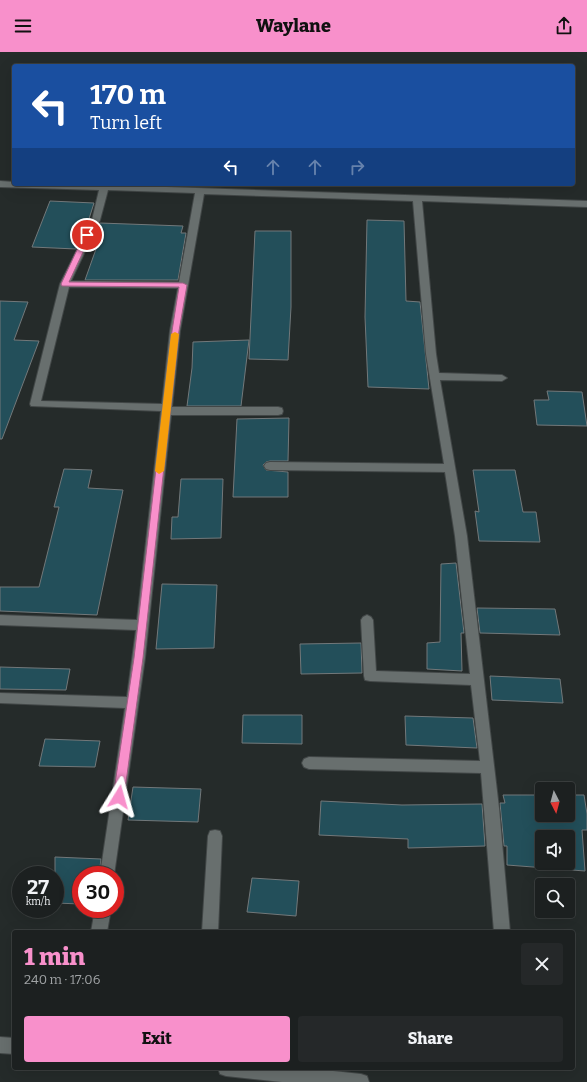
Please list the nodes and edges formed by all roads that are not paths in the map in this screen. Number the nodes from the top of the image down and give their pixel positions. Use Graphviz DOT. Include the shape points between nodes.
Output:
graph roads {
  1 [pos="0,184"];
  2 [pos="12,184"];
  3 [pos="52,186"];
  4 [pos="104,188"];
  5 [pos="200,191"];
  6 [pos="417,198"];
  7 [pos="587,204"];
  8 [pos="65,284"];
  9 [pos="183,285"];
  10 [pos="435,376"];
  11 [pos="502,378"];
  12 [pos="166,409"];
  13 [pos="278,411"];
  14 [pos="270,466"];
  15 [pos="450,468"];
  16 [pos="0,620"];
  17 [pos="367,620"];
  18 [pos="142,625"];
  19 [pos="477,680"];
  20 [pos="0,698"];
  21 [pos="132,703"];
  22 [pos="310,763"];
  23 [pos="487,767"];
  24 [pos="215,836"];
  25 [pos="109,866"];
  26 [pos="101,918"];
  27 [pos="99,930"];
  28 [pos="210,930"];
  29 [pos="502,930"];
  30 [pos="0,1045"];
  31 [pos="12,1046"];
  32 [pos="240,1070"];
  33 [pos="305,1079"];
  34 [pos="361,1082"];
  1 -- 2 [label="street"];
  3 -- 4 [label="street"];
  4 -- 5 [label="street"];
  4 -- 8 [label="street" via="96,220"];
  5 -- 6 [label="street"];
  5 -- 9 [label="street"];
  6 -- 7 [label="street"];
  6 -- 10 [label="street"];
  8 -- 9 [label="street"];
  8 -- 12 [label="street" via="35,404"];
  9 -- 12 [label="street"];
  10 -- 11 [label="street"];
  10 -- 15 [label="street"];
  12 -- 13 [label="street"];
  12 -- 18 [label="street"];
  14 -- 15 [label="street"];
  15 -- 19 [label="street" via="461,536"];
  16 -- 18 [label="street"];
  17 -- 19 [label="street" via="370,676"];
  18 -- 21 [label="street"];
  19 -- 23 [label="street"];
  20 -- 21 [label="street"];
  21 -- 25 [label="street"];
  22 -- 23 [label="street"];
  23 -- 29 [label="street"];
  24 -- 28 [label="street"];
  26 -- 27 [label="street"];
  30 -- 31 [label="street"];
  32 -- 33 [label="street"];
  33 -- 34 [label="street"];
}
